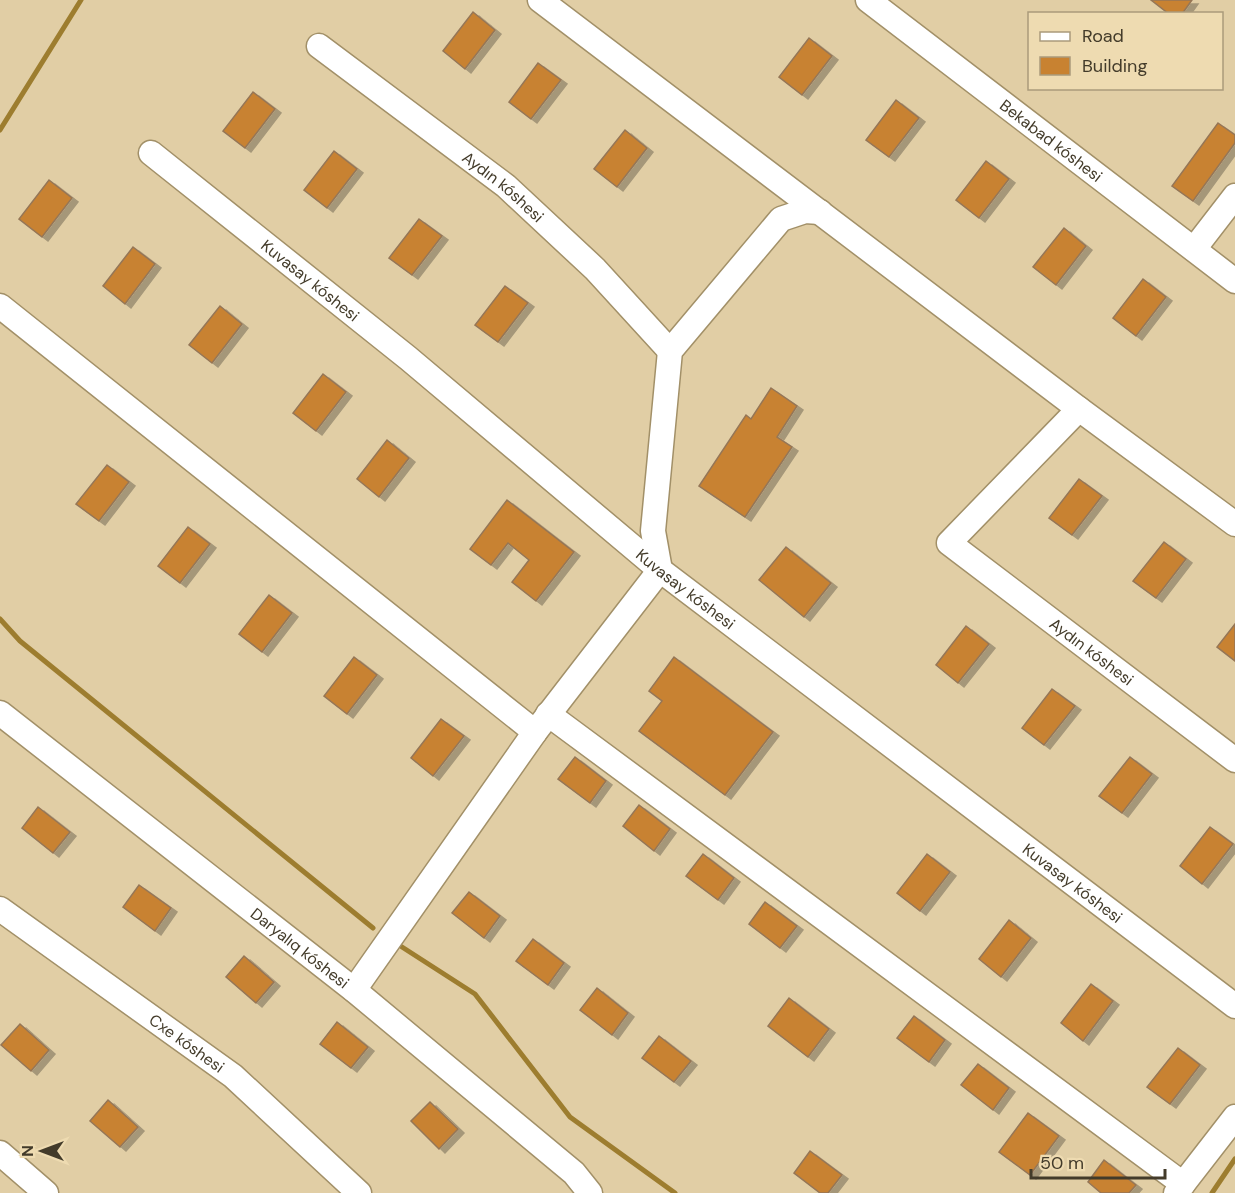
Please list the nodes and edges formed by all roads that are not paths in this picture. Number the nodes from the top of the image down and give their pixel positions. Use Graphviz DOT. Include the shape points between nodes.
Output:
graph roads {
  1 [pos="540,0"];
  2 [pos="868,0"];
  3 [pos="319,46"];
  4 [pos="151,153"];
  5 [pos="1235,196"];
  6 [pos="820,212"];
  7 [pos="1194,249"];
  8 [pos="1235,281"];
  9 [pos="0,306"];
  10 [pos="670,351"];
  11 [pos="1079,409"];
  12 [pos="1235,524"];
  13 [pos="660,570"];
  14 [pos="0,713"];
  15 [pos="541,723"];
  16 [pos="1235,760"];
  17 [pos="0,909"];
  18 [pos="354,990"];
  19 [pos="1235,1006"];
  20 [pos="1235,1117"];
  21 [pos="0,1153"];
  22 [pos="1179,1189"];
  23 [pos="46,1193"];
  24 [pos="359,1193"];
  25 [pos="590,1193"];
  1 -- 6 [label="street"];
  2 -- 7 [label="street, Bekabad kóshesi"];
  3 -- 10 [label="street, Aydın kóshesi" via="506,186 595,269"];
  4 -- 13 [label="street, Kuvasay kóshesi" via="408,358"];
  5 -- 7 [label="street"];
  6 -- 10 [label="street" via="806,211 781,219"];
  6 -- 11 [label="street"];
  7 -- 8 [label="street, Bekabad kóshesi"];
  9 -- 15 [label="street"];
  10 -- 13 [label="street" via="653,531"];
  11 -- 12 [label="street"];
  11 -- 16 [label="street, Aydın kóshesi" via="949,543"];
  13 -- 15 [label="street"];
  13 -- 19 [label="street, Kuvasay kóshesi"];
  14 -- 18 [label="street, Daryalıq kóshesi"];
  15 -- 18 [label="street"];
  15 -- 22 [label="street"];
  17 -- 24 [label="street, Cxe kóshesi" via="233,1076"];
  18 -- 25 [label="street, Daryalıq kóshesi" via="574,1173"];
  20 -- 22 [label="street"];
  21 -- 23 [label="street"];
}
